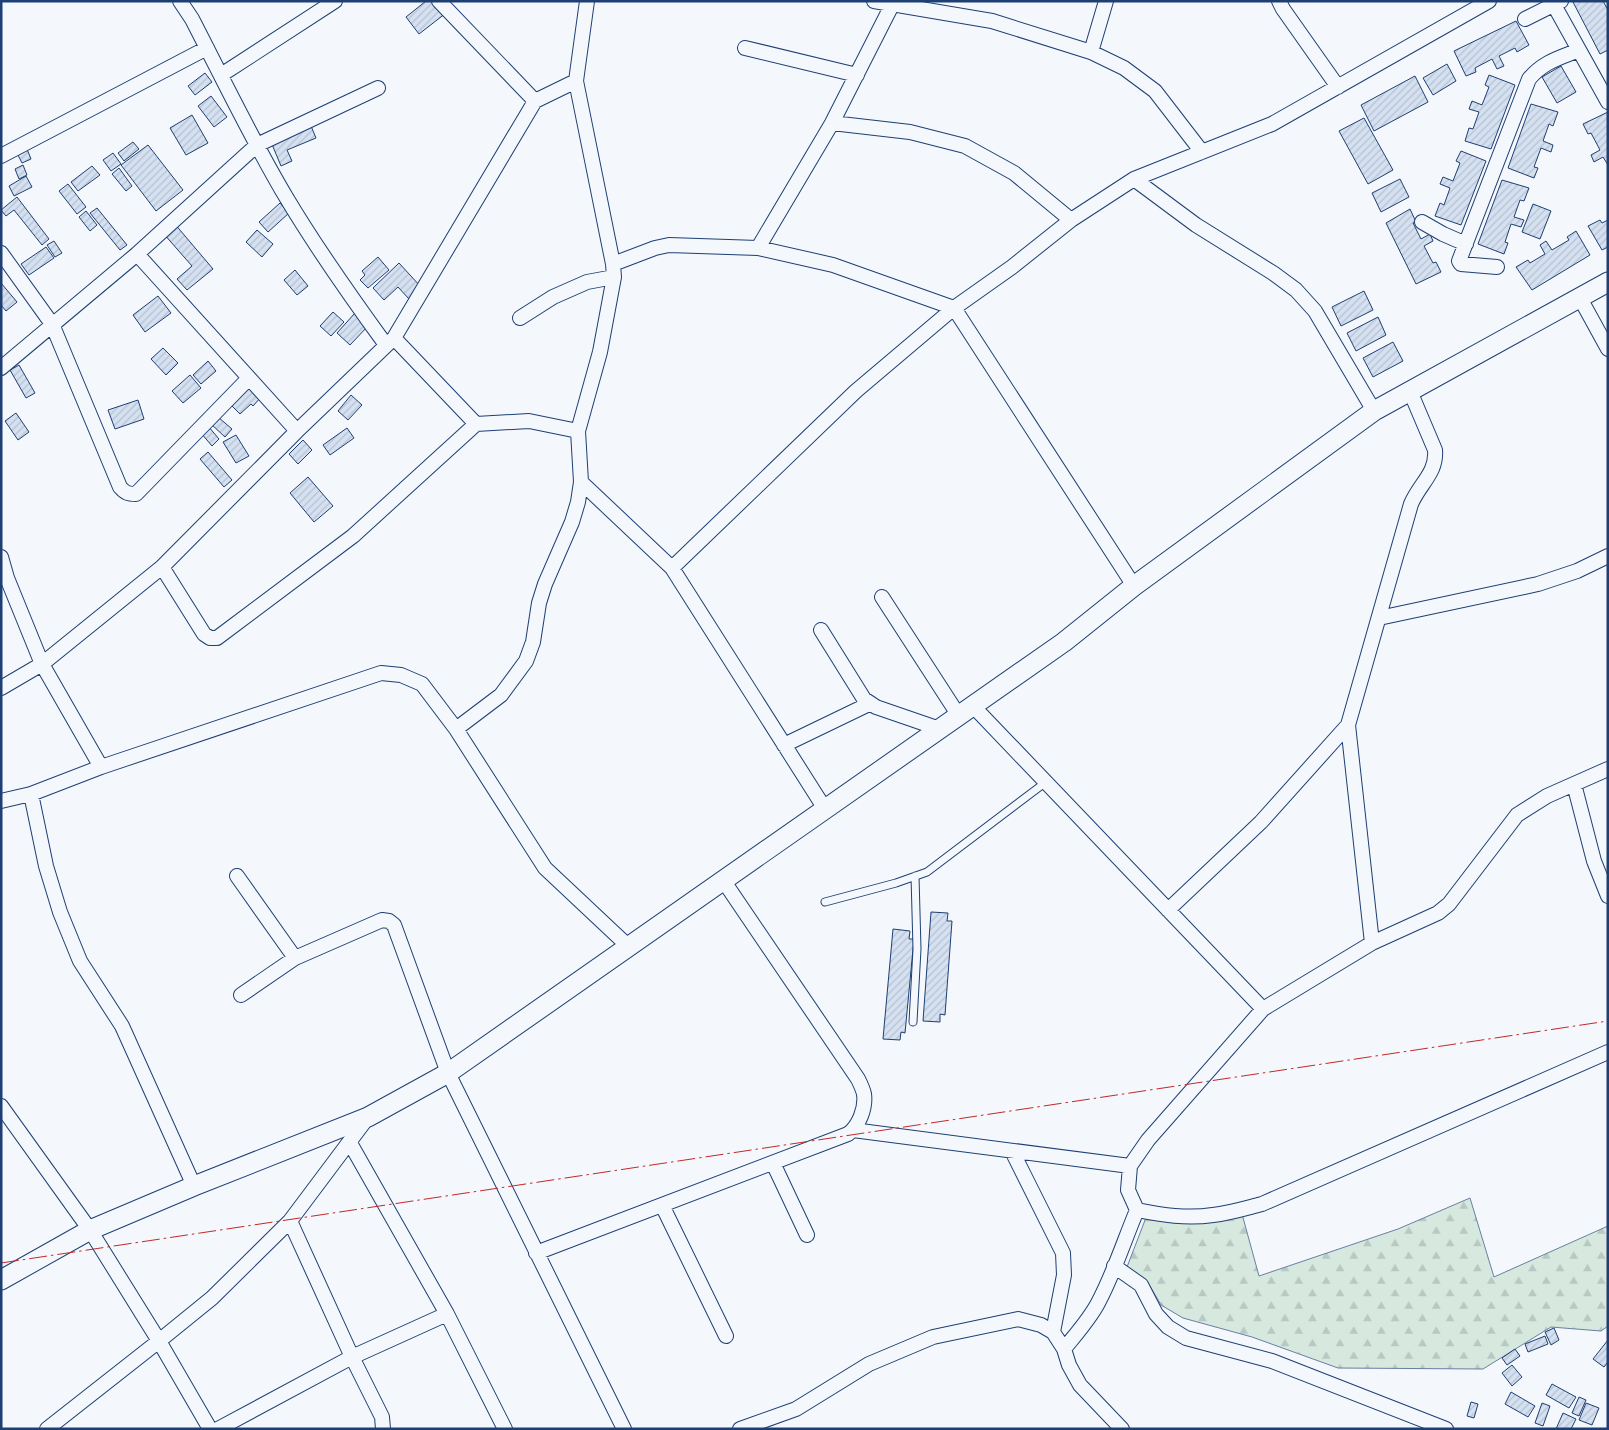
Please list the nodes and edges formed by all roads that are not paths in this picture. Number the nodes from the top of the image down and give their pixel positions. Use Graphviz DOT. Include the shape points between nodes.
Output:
graph roads {
  1 [pos="180,1"];
  2 [pos="336,1"];
  3 [pos="439,1"];
  4 [pos="587,1"];
  5 [pos="874,1"];
  6 [pos="1106,1"];
  7 [pos="1279,1"];
  8 [pos="1489,1"];
  9 [pos="1558,3"];
  10 [pos="892,5"];
  11 [pos="1525,19"];
  12 [pos="207,48"];
  13 [pos="745,48"];
  14 [pos="1579,50"];
  15 [pos="1091,52"];
  16 [pos="221,75"];
  17 [pos="856,75"];
  18 [pos="576,81"];
  19 [pos="1338,87"];
  20 [pos="378,88"];
  21 [pos="535,101"];
  22 [pos="1608,102"];
  23 [pos="832,123"];
  24 [pos="257,145"];
  25 [pos="1202,152"];
  26 [pos="1,156"];
  27 [pos="1134,179"];
  28 [pos="1071,220"];
  29 [pos="1422,222"];
  30 [pos="1466,244"];
  31 [pos="758,248"];
  32 [pos="1,253"];
  33 [pos="137,254"];
  34 [pos="1497,267"];
  35 [pos="613,270"];
  36 [pos="1608,282"];
  37 [pos="1580,298"];
  38 [pos="954,308"];
  39 [pos="520,318"];
  40 [pos="52,324"];
  41 [pos="390,341"];
  42 [pos="1608,350"];
  43 [pos="1,368"];
  44 [pos="249,378"];
  45 [pos="1410,391"];
  46 [pos="1374,411"];
  47 [pos="476,424"];
  48 [pos="298,430"];
  49 [pos="578,431"];
  50 [pos="581,482"];
  51 [pos="1608,556"];
  52 [pos="1,557"];
  53 [pos="162,567"];
  54 [pos="672,568"];
  55 [pos="4,580"];
  56 [pos="1134,586"];
  57 [pos="882,597"];
  58 [pos="1379,618"];
  59 [pos="822,630"];
  60 [pos="42,664"];
  61 [pos="1,688"];
  62 [pos="869,704"];
  63 [pos="966,711"];
  64 [pos="1348,725"];
  65 [pos="456,729"];
  66 [pos="940,729"];
  67 [pos="784,745"];
  68 [pos="101,768"];
  69 [pos="1608,769"];
  70 [pos="1046,782"];
  71 [pos="1574,784"];
  72 [pos="31,794"];
  73 [pos="1,801"];
  74 [pos="825,809"];
  75 [pos="237,876"];
  76 [pos="915,876"];
  77 [pos="723,880"];
  78 [pos="1608,896"];
  79 [pos="826,902"];
  80 [pos="1168,910"];
  81 [pos="1372,943"];
  82 [pos="628,946"];
  83 [pos="295,958"];
  84 [pos="241,995"];
  85 [pos="1263,1009"];
  86 [pos="913,1022"];
  87 [pos="1608,1052"];
  88 [pos="448,1073"];
  89 [pos="1,1106"];
  90 [pos="368,1117"];
  91 [pos="854,1130"];
  92 [pos="350,1143"];
  93 [pos="1012,1151"];
  94 [pos="774,1163"];
  95 [pos="1130,1166"];
  96 [pos="194,1186"];
  97 [pos="662,1205"];
  98 [pos="1137,1210"];
  99 [pos="290,1221"];
  100 [pos="90,1230"];
  101 [pos="807,1235"];
  102 [pos="536,1253"];
  103 [pos="1114,1266"];
  104 [pos="1,1280"];
  105 [pos="447,1314"];
  106 [pos="1054,1332"];
  107 [pos="726,1336"];
  108 [pos="159,1341"];
  109 [pos="1064,1349"];
  110 [pos="352,1357"];
  111 [pos="47,1429"];
  112 [pos="210,1429"];
  113 [pos="218,1429"];
  114 [pos="383,1429"];
  115 [pos="505,1429"];
  116 [pos="624,1429"];
  117 [pos="740,1429"];
  118 [pos="1122,1429"];
  119 [pos="1446,1429"];
  1 -- 12 [label="street"];
  2 -- 16 [label="street"];
  3 -- 21 [label="street"];
  4 -- 18 [label="street"];
  5 -- 10 [label="street"];
  6 -- 15 [label="street"];
  7 -- 19 [label="street"];
  8 -- 19 [label="street"];
  9 -- 11 [label="street"];
  9 -- 14 [label="street"];
  10 -- 15 [label="street" via="992,21"];
  10 -- 17 [label="street"];
  12 -- 16 [label="street"];
  12 -- 26 [label="street"];
  13 -- 17 [label="street"];
  14 -- 22 [label="street"];
  14 -- 30 [label="street" via="1546,64 1529,79"];
  15 -- 25 [label="street" via="1124,68 1155,91"];
  16 -- 24 [label="street"];
  17 -- 23 [label="street"];
  18 -- 21 [label="street"];
  18 -- 35 [label="street"];
  19 -- 25 [label="street" via="1272,124"];
  20 -- 24 [label="street"];
  21 -- 41 [label="street"];
  23 -- 28 [label="street" via="910,132 965,146 1014,173"];
  23 -- 31 [label="street"];
  24 -- 33 [label="street"];
  24 -- 41 [label="street" via="342,285"];
  25 -- 27 [label="street"];
  27 -- 28 [label="street"];
  27 -- 46 [label="street" via="1196,225 1296,290 1316,311"];
  28 -- 38 [label="street"];
  29 -- 30 [label="street"];
  30 -- 34 [label="street" via="1459,261 1461,264"];
  31 -- 35 [label="street" via="668,245 655,248"];
  31 -- 38 [label="street" via="833,265"];
  32 -- 40 [label="street"];
  33 -- 40 [label="street"];
  33 -- 44 [label="street"];
  35 -- 39 [label="street" via="553,297"];
  35 -- 49 [label="street" via="600,352"];
  36 -- 37 [label="street"];
  37 -- 42 [label="street"];
  37 -- 45 [label="street"];
  38 -- 54 [label="street" via="856,391"];
  38 -- 56 [label="street"];
  40 -- 43 [label="street"];
  40 -- 44 [label="street" via="120,487 130,494 136,494"];
  41 -- 47 [label="street"];
  41 -- 48 [label="street"];
  44 -- 48 [label="street"];
  45 -- 46 [label="street"];
  45 -- 58 [label="street" via="1436,459 1434,468 1411,504"];
  46 -- 56 [label="street"];
  47 -- 49 [label="street" via="528,421"];
  47 -- 53 [label="street" via="353,536 217,638 204,634"];
  48 -- 53 [label="street"];
  49 -- 50 [label="street"];
  50 -- 54 [label="street"];
  50 -- 65 [label="street" via="572,522 538,603 533,642 526,661 501,695"];
  51 -- 58 [label="street" via="1538,584"];
  52 -- 55 [label="street"];
  53 -- 60 [label="street"];
  54 -- 67 [label="street"];
  55 -- 60 [label="street"];
  56 -- 63 [label="street" via="1064,642"];
  57 -- 63 [label="street"];
  58 -- 64 [label="street"];
  59 -- 62 [label="street"];
  60 -- 61 [label="street"];
  60 -- 68 [label="street"];
  62 -- 66 [label="street"];
  62 -- 67 [label="street"];
  63 -- 66 [label="street"];
  63 -- 70 [label="street"];
  64 -- 80 [label="street" via="1261,822"];
  64 -- 81 [label="street"];
  65 -- 68 [label="street" via="422,684 400,675 381,673"];
  65 -- 82 [label="street" via="545,868"];
  66 -- 74 [label="street"];
  67 -- 74 [label="street"];
  68 -- 72 [label="street"];
  69 -- 71 [label="street"];
  70 -- 76 [label="lane" via="926,872"];
  70 -- 80 [label="street"];
  71 -- 78 [label="street" via="1594,861"];
  71 -- 81 [label="street" via="1517,815 1459,892 1438,913"];
  72 -- 73 [label="street"];
  72 -- 96 [label="street" via="46,866 80,961 122,1026"];
  74 -- 77 [label="street"];
  75 -- 83 [label="street"];
  76 -- 79 [label="lane"];
  76 -- 86 [label="lane" via="917,949"];
  77 -- 82 [label="street"];
  77 -- 91 [label="street" via="858,1079 864,1102"];
  80 -- 85 [label="street"];
  81 -- 85 [label="street"];
  82 -- 88 [label="street"];
  83 -- 84 [label="street"];
  83 -- 88 [label="street" via="382,920 389,921 394,925"];
  85 -- 95 [label="street" via="1148,1140"];
  87 -- 98 [label="street" via="1262,1204 1190,1217"];
  88 -- 90 [label="street"];
  88 -- 102 [label="street"];
  89 -- 100 [label="street"];
  90 -- 92 [label="street"];
  90 -- 96 [label="street"];
  91 -- 93 [label="street"];
  91 -- 94 [label="street"];
  92 -- 99 [label="street"];
  92 -- 105 [label="street"];
  93 -- 95 [label="street"];
  93 -- 106 [label="street" via="1063,1253 1064,1275"];
  94 -- 97 [label="street"];
  94 -- 101 [label="street"];
  95 -- 98 [label="street" via="1128,1190"];
  96 -- 100 [label="street"];
  97 -- 102 [label="street"];
  97 -- 107 [label="street"];
  98 -- 103 [label="street"];
  99 -- 108 [label="street" via="212,1298"];
  99 -- 110 [label="street"];
  100 -- 104 [label="street"];
  100 -- 108 [label="street"];
  102 -- 116 [label="street"];
  103 -- 109 [label="street" via="1098,1303"];
  103 -- 119 [label="street" via="1142,1285 1156,1314 1168,1327 1186,1338 1272,1361"];
  105 -- 110 [label="street"];
  105 -- 115 [label="street"];
  106 -- 109 [label="street"];
  106 -- 117 [label="street" via="1018,1319 933,1337 869,1364 796,1409"];
  108 -- 111 [label="street"];
  108 -- 112 [label="street"];
  109 -- 118 [label="street" via="1080,1385"];
  110 -- 113 [label="street"];
  110 -- 114 [label="street" via="382,1416"];
}
